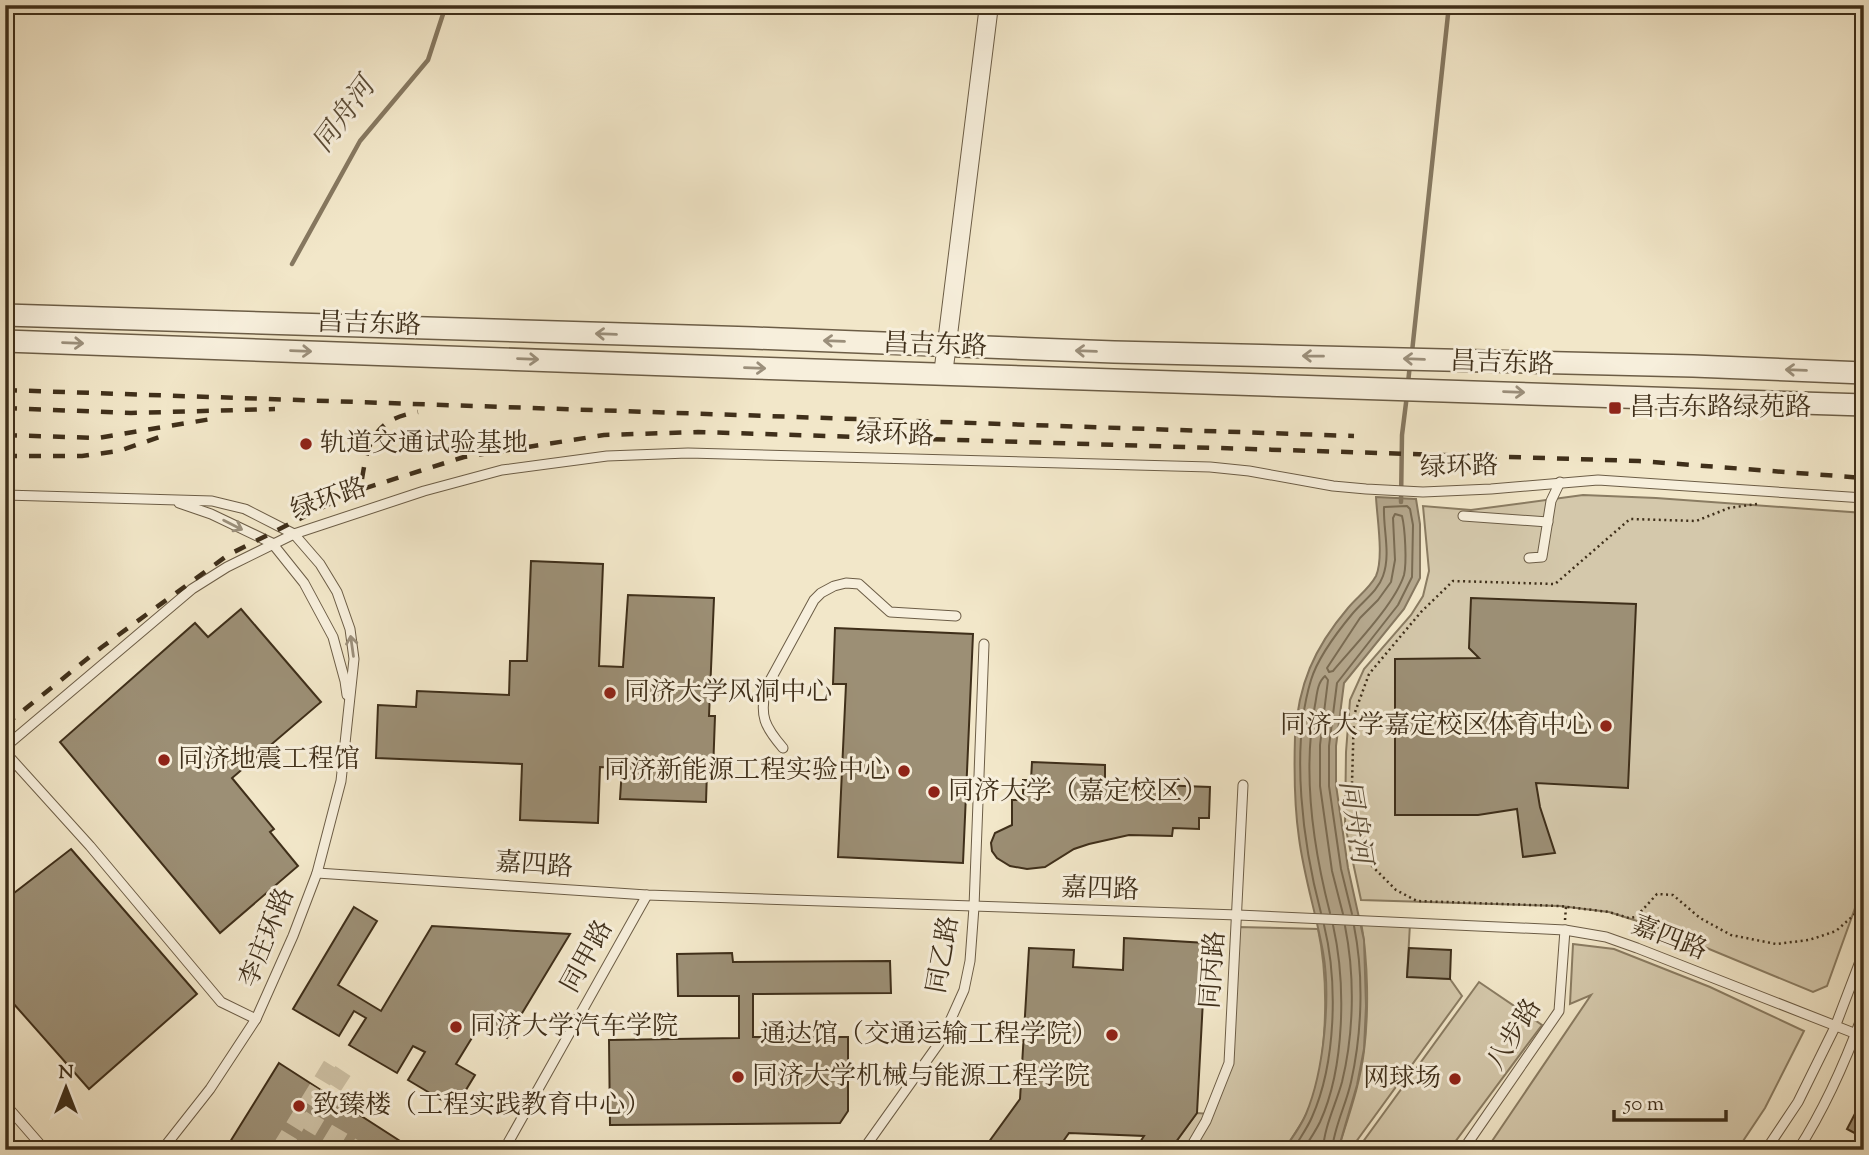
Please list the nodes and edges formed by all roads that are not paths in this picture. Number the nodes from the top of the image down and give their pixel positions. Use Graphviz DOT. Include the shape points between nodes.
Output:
graph roads {
  1 [pos="989,5"];
  2 [pos="5,315"];
  3 [pos="5,341"];
  4 [pos="947,345"];
  5 [pos="1864,373"];
  6 [pos="943,375"];
  7 [pos="1864,405"];
  8 [pos="1560,482"];
  9 [pos="5,495"];
  10 [pos="1864,498"];
  11 [pos="170,500"];
  12 [pos="1463,516"];
  13 [pos="1548,522"];
  14 [pos="294,534"];
  15 [pos="272,543"];
  16 [pos="1529,558"];
  17 [pos="956,617"];
  18 [pos="984,644"];
  19 [pos="349,714"];
  20 [pos="5,747"];
  21 [pos="783,748"];
  22 [pos="5,752"];
  23 [pos="1243,785"];
  24 [pos="317,873"];
  25 [pos="647,895"];
  26 [pos="974,907"];
  27 [pos="1238,915"];
  28 [pos="1565,930"];
  29 [pos="1864,951"];
  30 [pos="1864,1011"];
  31 [pos="256,1019"];
  32 [pos="1835,1027"];
  33 [pos="1860,1036"];
  34 [pos="5,1104"];
  35 [pos="45,1150"];
  36 [pos="162,1150"];
  37 [pos="504,1150"];
  38 [pos="863,1150"];
  39 [pos="1189,1150"];
  40 [pos="1464,1150"];
  41 [pos="1766,1150"];
  42 [pos="1798,1150"];
  1 -- 4 [label="street"];
  4 -- 2 [label="street, 昌吉东路, one-way"];
  3 -- 6 [label="street, 昌吉东路, one-way"];
  5 -- 4 [label="street, 昌吉东路, one-way"];
  4 -- 6 [label="street"];
  6 -- 7 [label="street, 昌吉东路, one-way"];
  8 -- 10 [label="lane, 绿环路" via="1598,480"];
  8 -- 13 [label="lane"];
  8 -- 14 [label="lane, 绿环路" via="1423,492 1333,486 1210,467 649,453 502,470"];
  9 -- 11 [label="lane, 李庄环路"];
  11 -- 14 [label="lane, 李庄环路" via="212,501 245,509"];
  11 -- 15 [label="lane, 李庄环路, one-way"];
  12 -- 13 [label="lane"];
  13 -- 16 [label="lane" via="1542,557"];
  14 -- 15 [label="lane, 绿环路"];
  19 -- 14 [label="lane, 李庄环路, one-way" via="354,659 350,629 337,592"];
  15 -- 19 [label="lane, 李庄环路" via="304,583 332,637"];
  15 -- 20 [label="lane, 绿环路" via="192,589"];
  17 -- 21 [label="lane" via="890,612 859,584 846,583 821,593 763,699 765,722"];
  18 -- 26 [label="lane, 同乙路"];
  19 -- 24 [label="lane, 李庄环路" via="341,781"];
  22 -- 31 [label="lane" via="221,1002"];
  23 -- 27 [label="lane, 同丙路"];
  24 -- 25 [label="lane, 嘉四路"];
  24 -- 31 [label="lane, 李庄环路"];
  25 -- 26 [label="lane, 嘉四路"];
  25 -- 37 [label="lane, 同甲路"];
  26 -- 27 [label="lane, 嘉四路"];
  26 -- 38 [label="lane, 同乙路" via="970,961 953,1016 942,1039"];
  27 -- 28 [label="lane, 嘉四路"];
  27 -- 39 [label="lane, 同丙路" via="1229,1063"];
  28 -- 32 [label="lane, 嘉四路" via="1637,948"];
  28 -- 40 [label="lane, 八步路" via="1559,1012"];
  29 -- 32 [label="lane"];
  30 -- 33 [label="lane"];
  31 -- 36 [label="lane, 李庄环路"];
  32 -- 33 [label="lane, 嘉四路"];
  32 -- 41 [label="lane" via="1798,1102"];
  33 -- 42 [label="lane"];
  34 -- 35 [label="lane"];
}
